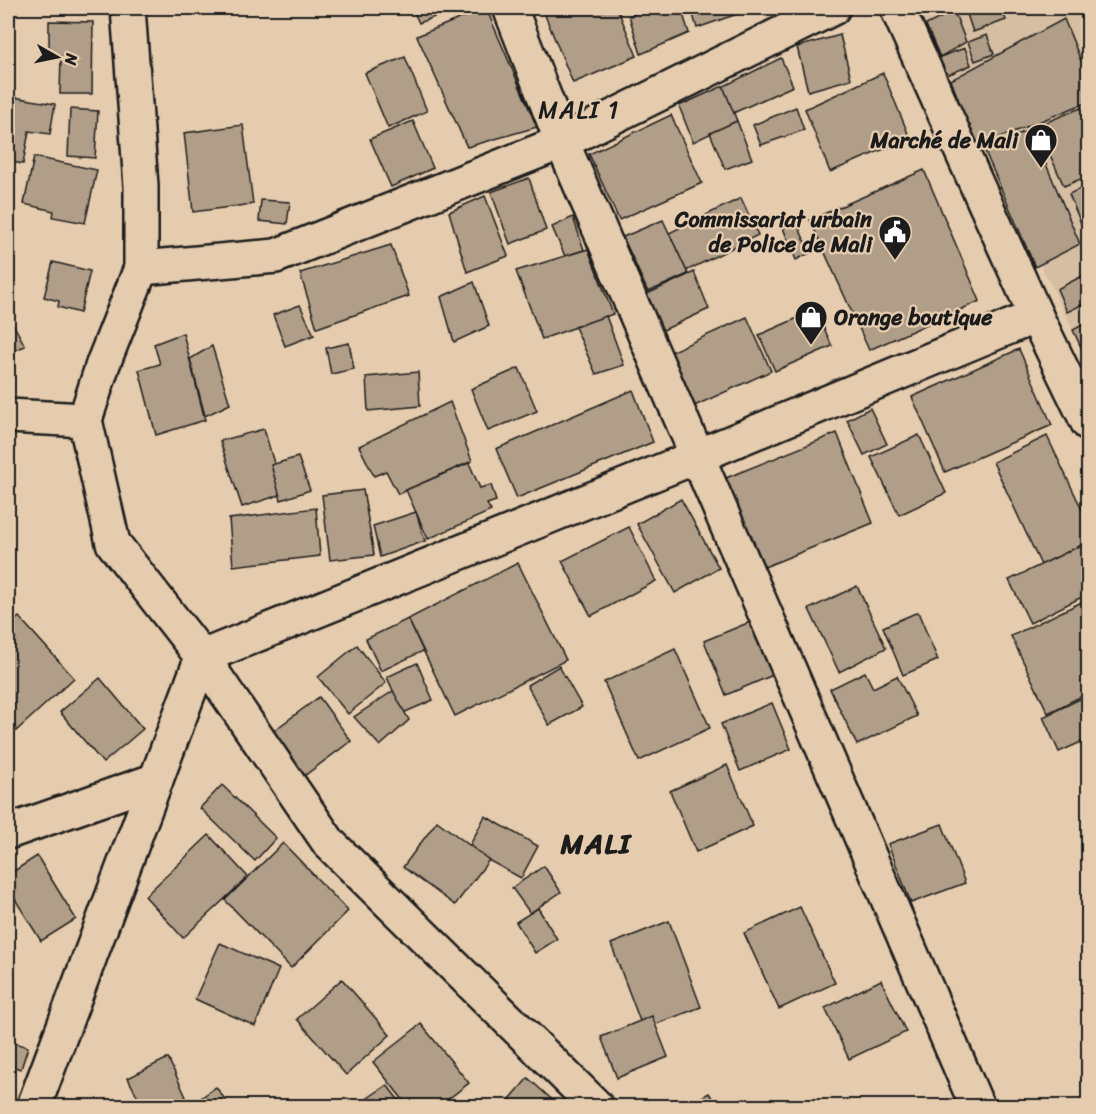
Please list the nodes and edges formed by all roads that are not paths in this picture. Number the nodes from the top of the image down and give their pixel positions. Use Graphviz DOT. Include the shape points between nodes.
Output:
graph roads {
  1 [pos="128,8"];
  2 [pos="510,8"];
  3 [pos="833,8"];
  4 [pos="897,8"];
  5 [pos="562,142"];
  6 [pos="141,268"];
  7 [pos="1036,316"];
  8 [pos="8,416"];
  9 [pos="85,420"];
  10 [pos="1089,423"];
  11 [pos="698,456"];
  12 [pos="202,657"];
  13 [pos="156,780"];
  14 [pos="8,832"];
  15 [pos="34,1107"];
  16 [pos="596,1107"];
  17 [pos="977,1107"];
  1 -- 6 [label="street" via="141,186"];
  2 -- 5 [label="street"];
  3 -- 5 [label="street"];
  4 -- 7 [label="street"];
  5 -- 6 [label="street" via="276,256"];
  5 -- 11 [label="street"];
  6 -- 9 [label="street"];
  7 -- 10 [label="street"];
  7 -- 11 [label="street"];
  8 -- 9 [label="street"];
  9 -- 12 [label="street" via="113,543"];
  11 -- 12 [label="street"];
  11 -- 17 [label="street"];
  12 -- 13 [label="street"];
  12 -- 16 [label="street" via="328,843"];
  13 -- 14 [label="street"];
  13 -- 15 [label="street"];
}
